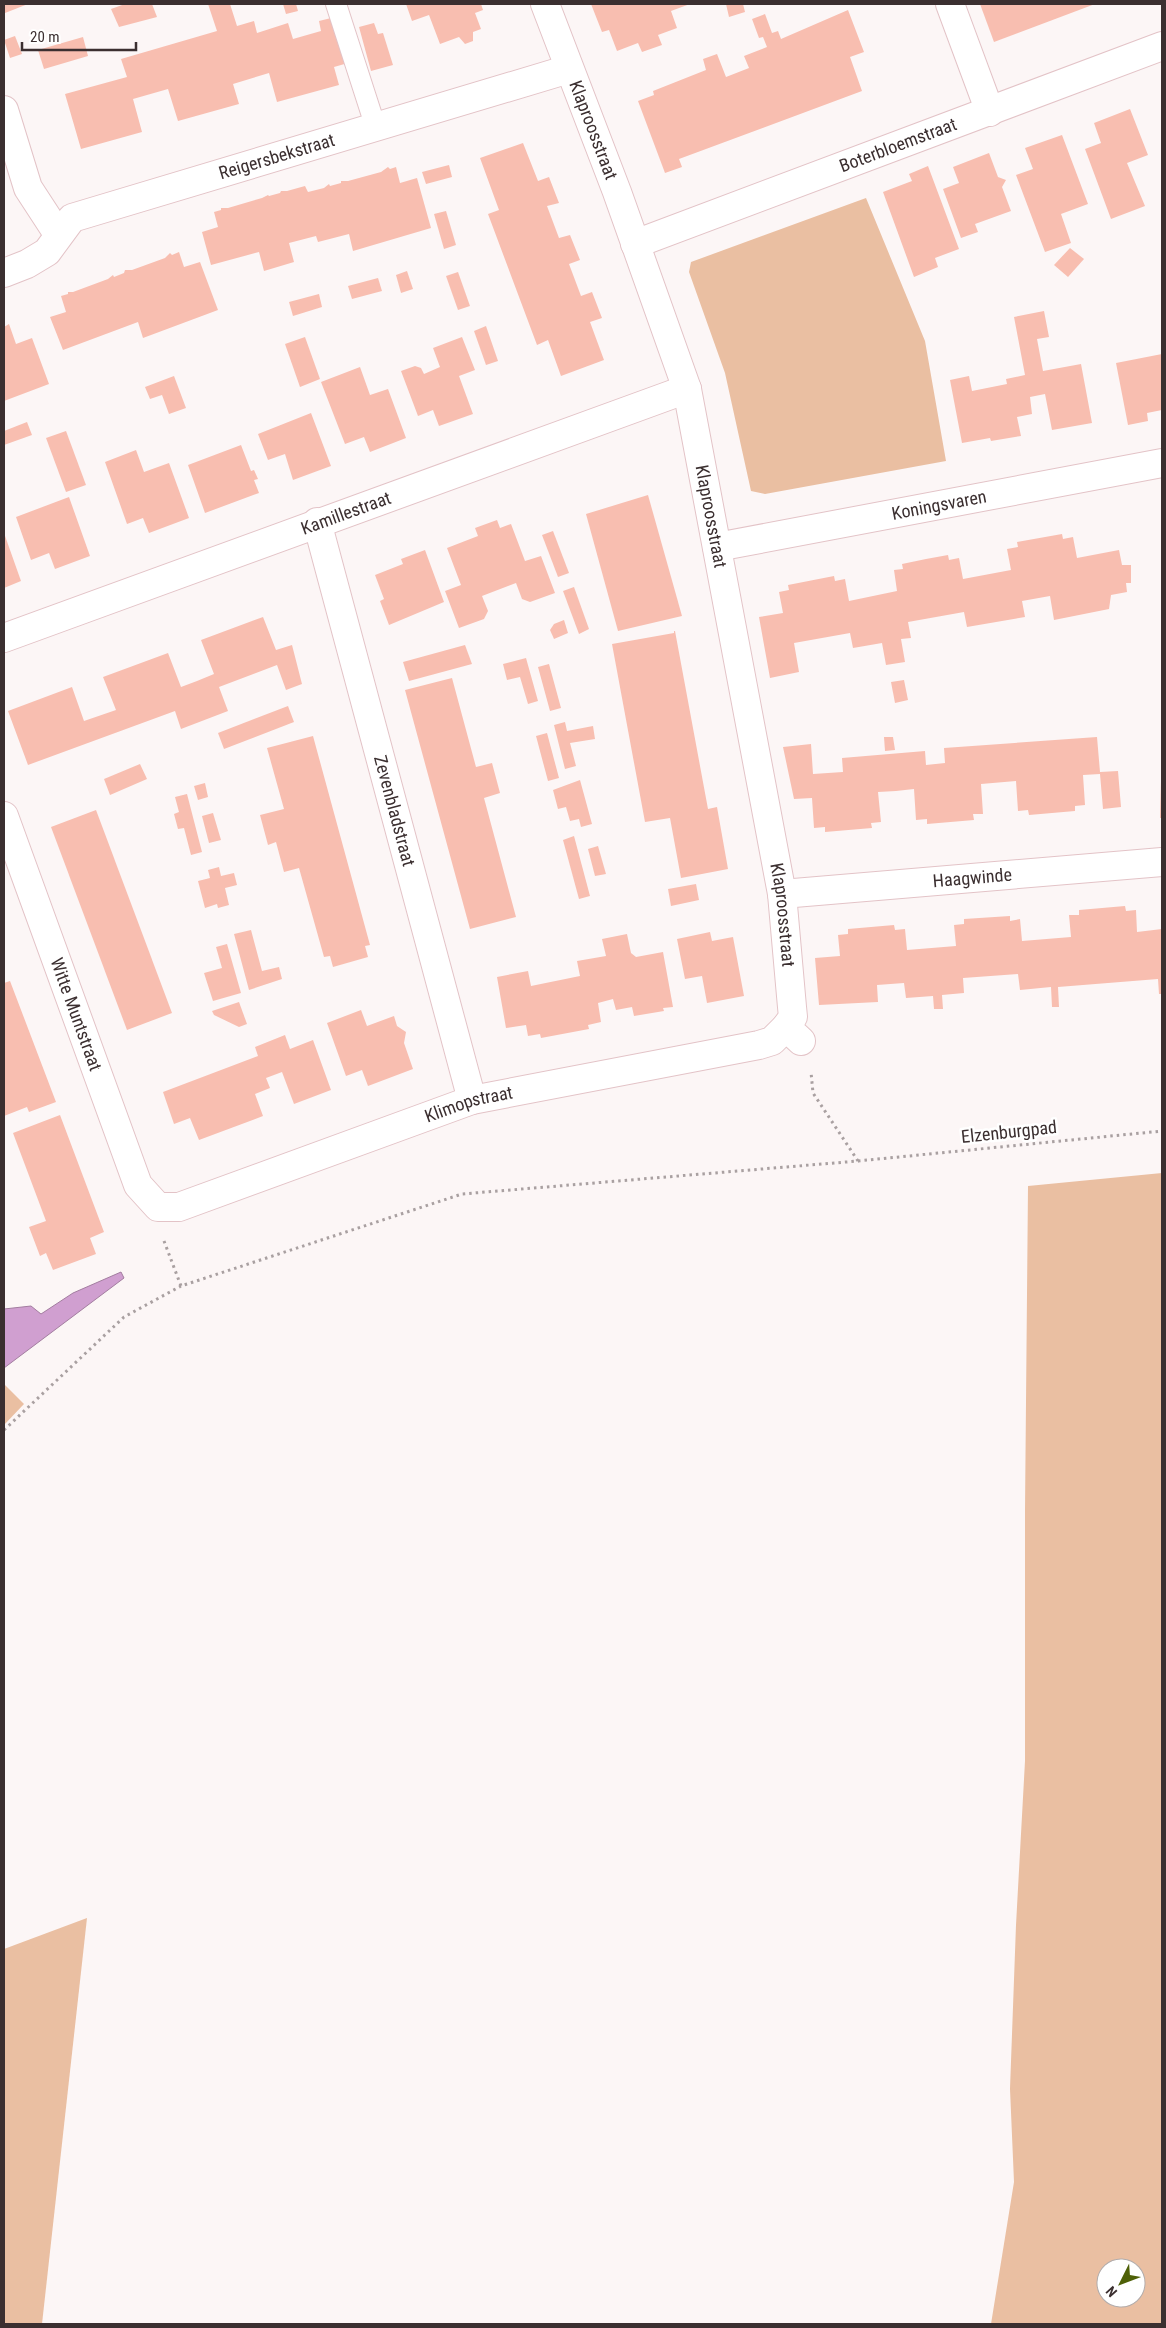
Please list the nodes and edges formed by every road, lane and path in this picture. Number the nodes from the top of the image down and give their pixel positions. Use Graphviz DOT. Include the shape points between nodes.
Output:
graph roads {
  1 [pos="336,4"];
  2 [pos="545,4"];
  3 [pos="950,4"];
  4 [pos="1162,46"];
  5 [pos="569,68"];
  6 [pos="4,110"];
  7 [pos="990,112"];
  8 [pos="376,125"];
  9 [pos="58,234"];
  10 [pos="635,244"];
  11 [pos="4,273"];
  12 [pos="687,389"];
  13 [pos="1162,463"];
  14 [pos="317,522"];
  15 [pos="717,547"];
  16 [pos="4,638"];
  17 [pos="4,816"];
  18 [pos="1162,862"];
  19 [pos="782,894"];
  20 [pos="793,1034"];
  21 [pos="472,1100"];
  22 [pos="1162,1131"];
  23 [pos="858,1161"];
  24 [pos="158,1206"];
  25 [pos="181,1286"];
  26 [pos="4,1430"];
  1 -- 8 [label="lane"];
  2 -- 5 [label="street, Klaproosstraat"];
  3 -- 7 [label="street"];
  4 -- 7 [label="street, Boterbloemstraat"];
  5 -- 8 [label="street, Reigersbekstraat"];
  5 -- 10 [label="street, Klaproosstraat"];
  6 -- 9 [label="street" via="28,188"];
  7 -- 10 [label="street, Boterbloemstraat"];
  8 -- 9 [label="street, Reigersbekstraat" via="72,218"];
  9 -- 11 [label="street, Reigersbekstraat" via="47,252"];
  10 -- 12 [label="street, Klaproosstraat"];
  12 -- 14 [label="street, Kamillestraat"];
  12 -- 15 [label="street, Klaproosstraat"];
  13 -- 15 [label="street, Koningsvaren"];
  14 -- 16 [label="street, Kamillestraat"];
  14 -- 21 [label="street, Zevenbladstraat"];
  15 -- 19 [label="street, Klaproosstraat"];
  17 -- 24 [label="street, Witte Muntstraat" via="138,1185"];
  18 -- 19 [label="street, Haagwinde"];
  19 -- 20 [label="street, Klaproosstraat"];
  20 -- 21 [label="street, Klimopstraat" via="759,1045"];
  20 -- 23 [label="path" via="808,1054 813,1094"];
  21 -- 24 [label="street, Klimopstraat" via="179,1207"];
  22 -- 23 [label="path, Elzenburgpad"];
  23 -- 25 [label="path, Elzenburgpad" via="462,1194"];
  24 -- 25 [label="path" via="160,1230"];
  25 -- 26 [label="path, Elzenburgpad" via="124,1317"];
}
